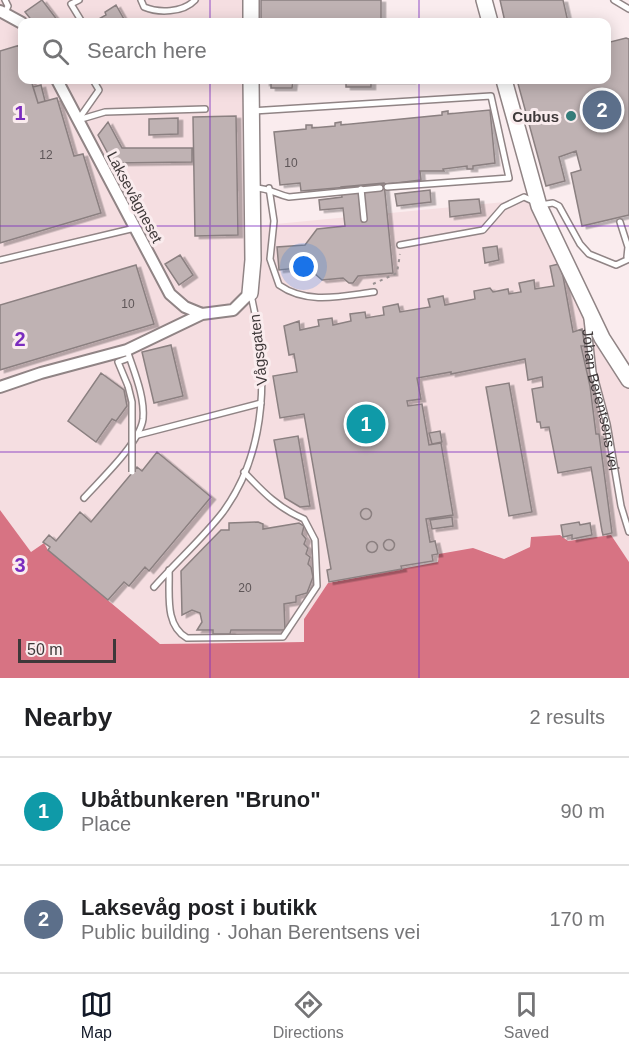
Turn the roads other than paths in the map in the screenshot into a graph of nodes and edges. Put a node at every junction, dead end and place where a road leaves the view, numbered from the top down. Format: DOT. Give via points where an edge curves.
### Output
graph roads {
  1 [pos="5,0"];
  2 [pos="79,0"];
  3 [pos="141,0"];
  4 [pos="195,0"];
  5 [pos="251,0"];
  6 [pos="484,0"];
  7 [pos="614,0"];
  8 [pos="629,9"];
  9 [pos="2,12"];
  10 [pos="80,18"];
  11 [pos="251,18"];
  12 [pos="489,18"];
  13 [pos="18,21"];
  14 [pos="59,84"];
  15 [pos="95,84"];
  16 [pos="251,84"];
  17 [pos="505,84"];
  18 [pos="205,108"];
  19 [pos="252,111"];
  20 [pos="78,120"];
  21 [pos="387,187"];
  22 [pos="252,188"];
  23 [pos="269,188"];
  24 [pos="380,188"];
  25 [pos="361,189"];
  26 [pos="539,206"];
  27 [pos="364,219"];
  28 [pos="620,222"];
  29 [pos="135,228"];
  30 [pos="400,245"];
  31 [pos="628,258"];
  32 [pos="0,260"];
  33 [pos="374,292"];
  34 [pos="250,293"];
  35 [pos="585,302"];
  36 [pos="202,314"];
  37 [pos="128,354"];
  38 [pos="629,380"];
  39 [pos="0,387"];
  40 [pos="261,404"];
  41 [pos="138,435"];
  42 [pos="132,472"];
  43 [pos="244,472"];
  44 [pos="84,498"];
  45 [pos="629,532"];
  46 [pos="169,570"];
  47 [pos="154,587"];
  1 -- 9 [label="lane" via="8,6"];
  2 -- 10 [label="lane" via="72,4"];
  3 -- 4 [label="lane" via="144,7 153,11 175,10"];
  5 -- 11 [label="street"];
  6 -- 12 [label="street"];
  7 -- 8 [label="lane"];
  9 -- 13 [label="street"];
  14 -- 20 [label="street, Laksevågneset"];
  15 -- 20 [label="lane" via="99,90"];
  16 -- 19 [label="street, Vågsgaten"];
  17 -- 26 [label="street, Johan Berentsens vei"];
  18 -- 20 [label="lane" via="105,112"];
  19 -- 21 [label="lane" via="491,96 509,178"];
  19 -- 22 [label="street, Vågsgaten"];
  20 -- 29 [label="street, Laksevågneset"];
  22 -- 23 [label="lane"];
  22 -- 34 [label="street, Vågsgaten"];
  23 -- 25 [label="lane" via="289,197"];
  23 -- 33 [label="lane" via="274,221 270,259 279,285 309,297"];
  24 -- 25 [label="lane"];
  25 -- 27 [label="lane"];
  26 -- 30 [label="lane" via="524,197 503,207 483,230"];
  26 -- 31 [label="lane" via="559,206 589,254 618,268"];
  26 -- 35 [label="street, Johan Berentsens vei"];
  28 -- 31 [label="lane"];
  29 -- 32 [label="lane"];
  29 -- 36 [label="street, Laksevågneset" via="170,294 185,307"];
  34 -- 36 [label="street" via="233,310"];
  34 -- 40 [label="lane, Vågsgaten" via="261,353"];
  35 -- 38 [label="street, Johan Berentsens vei"];
  35 -- 45 [label="lane, Johan Berentsens vei" via="593,372"];
  36 -- 37 [label="street"];
  37 -- 39 [label="street" via="41,373"];
  37 -- 41 [label="lane" via="142,406"];
  37 -- 42 [label="lane, bridge" via="118,362 132,402"];
  40 -- 41 [label="lane"];
  40 -- 43 [label="lane, Vågsgaten"];
  41 -- 44 [label="lane"];
  43 -- 46 [label="lane, Vågsgaten" via="222,512"];
  43 -- 46 [label="lane" via="271,501 304,519 315,540 317,586 283,637 187,638 171,619"];
  46 -- 47 [label="lane, Vågsgaten"];
}
